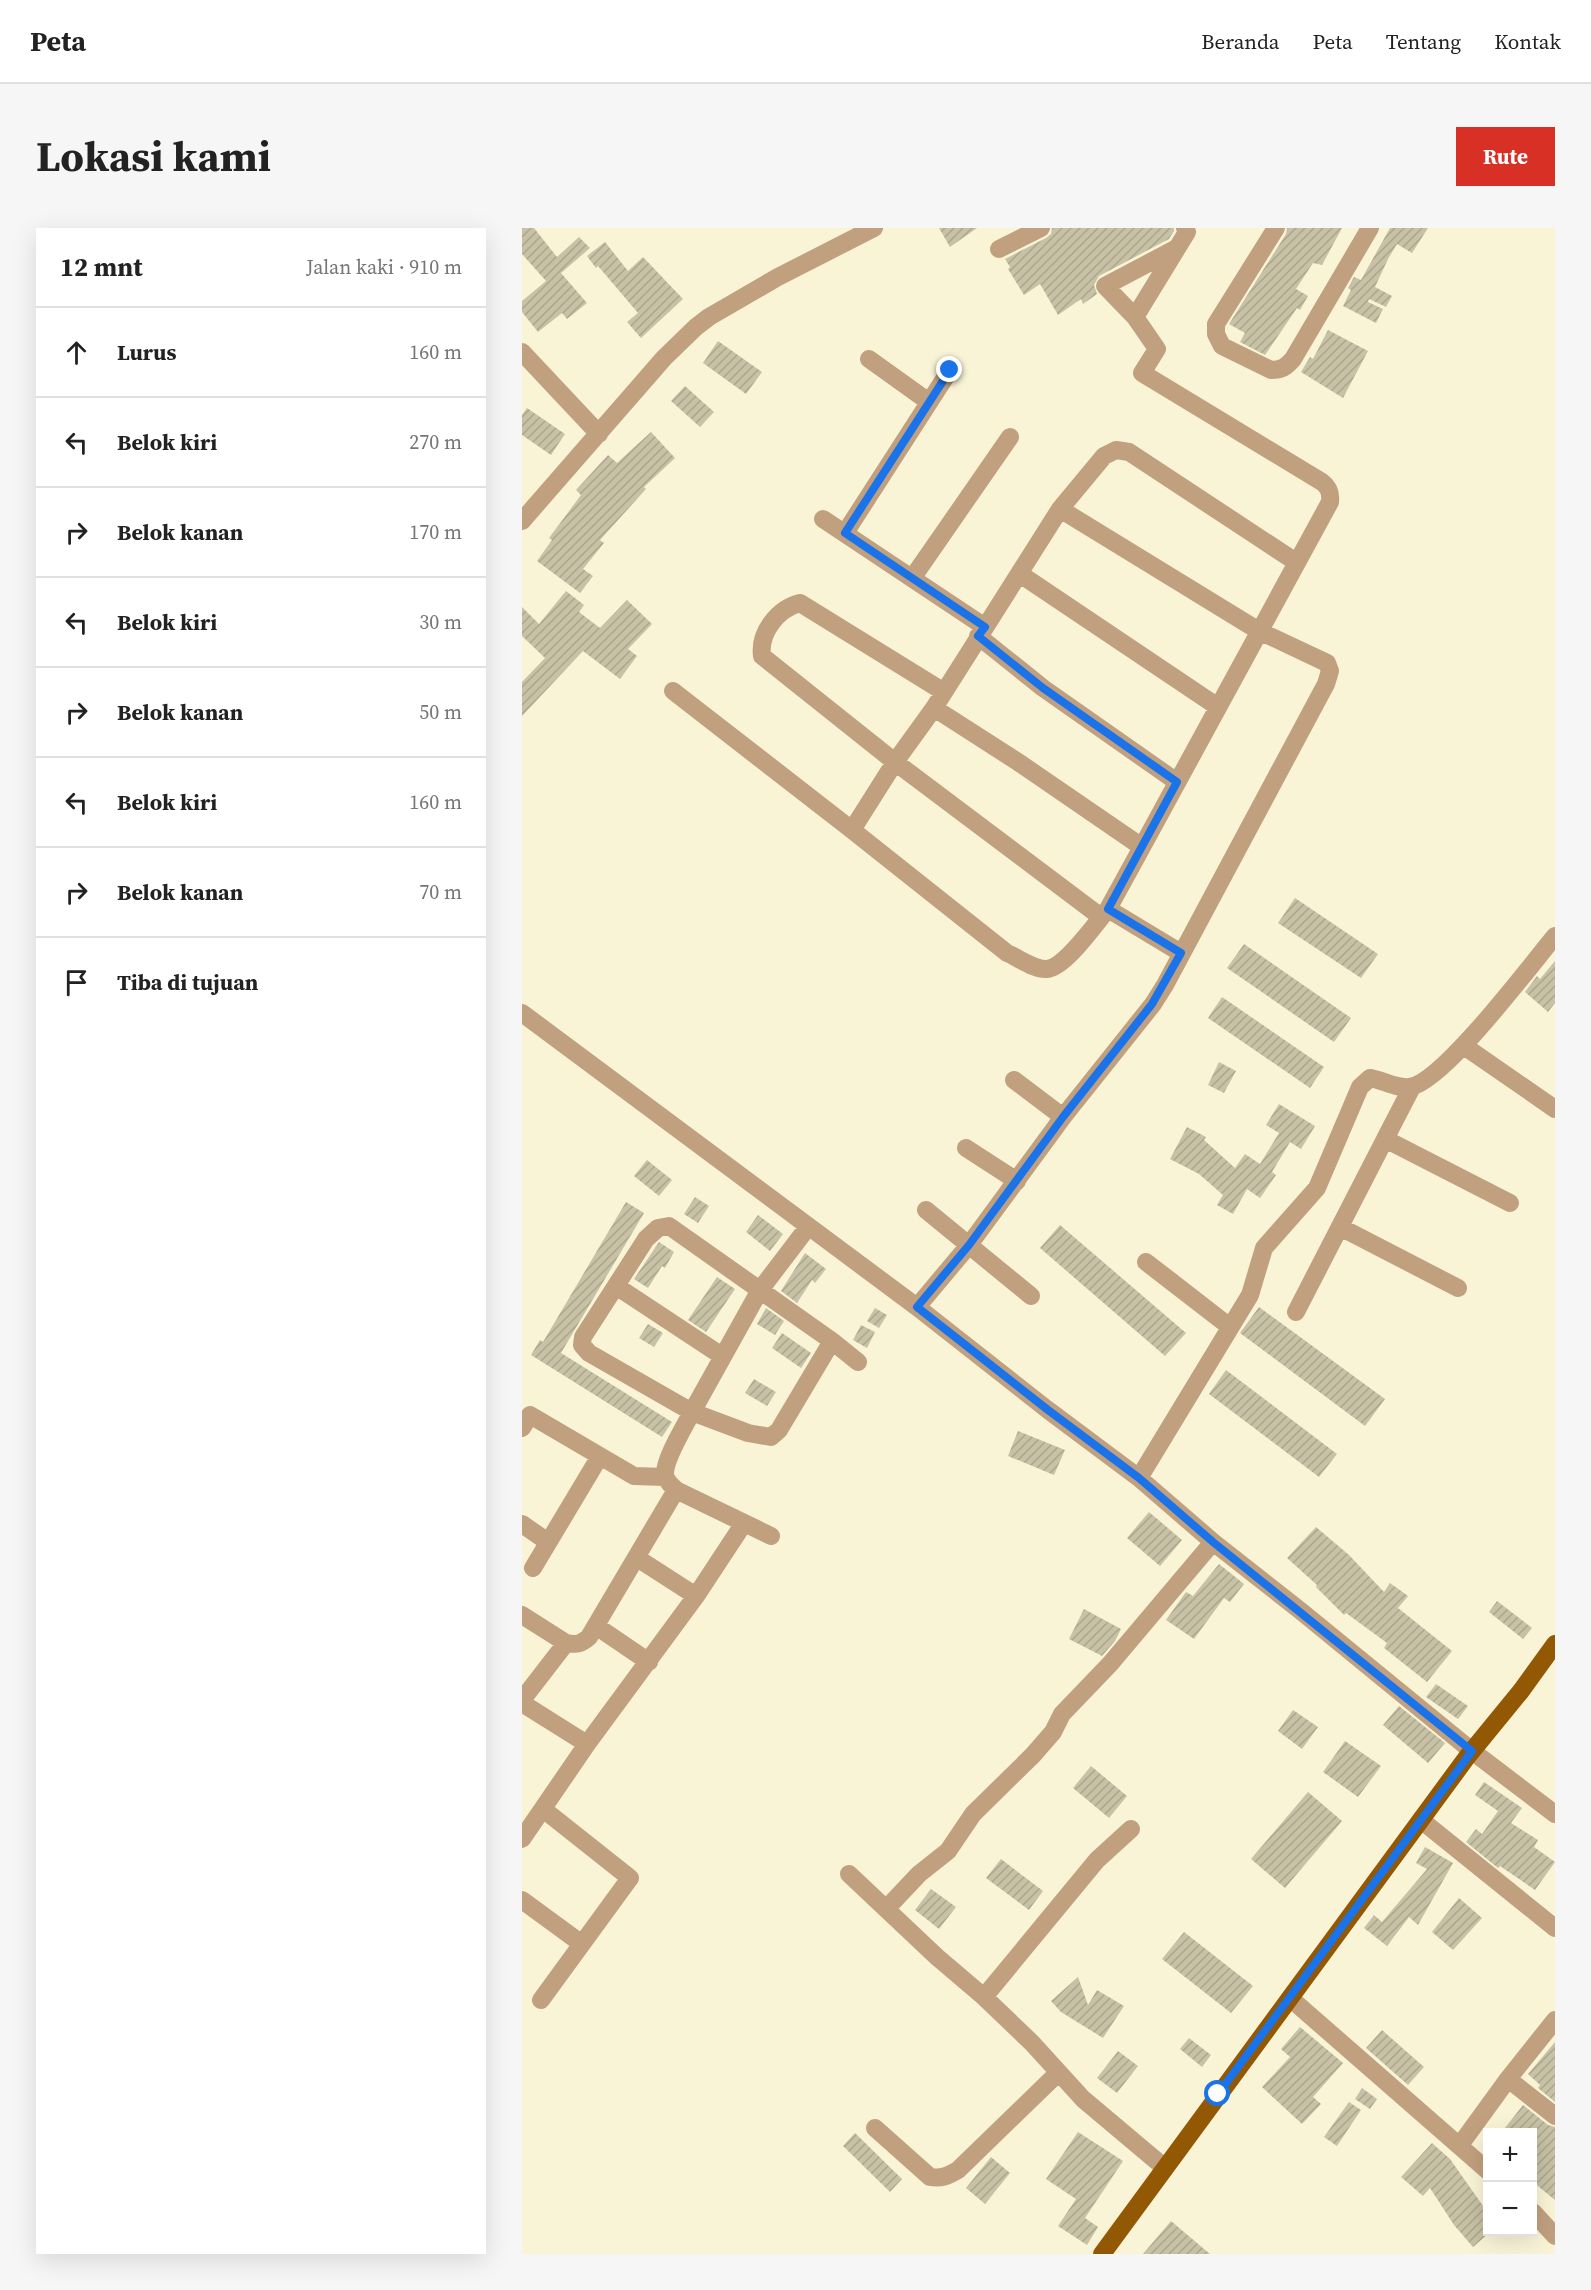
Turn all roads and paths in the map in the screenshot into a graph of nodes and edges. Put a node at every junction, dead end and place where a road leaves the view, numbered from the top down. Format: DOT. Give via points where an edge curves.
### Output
graph roads {
  1 [pos="874,228"];
  2 [pos="1041,228"];
  3 [pos="1185,228"];
  4 [pos="1276,228"];
  5 [pos="1370,228"];
  6 [pos="1177,248"];
  7 [pos="999,249"];
  8 [pos="1135,317"];
  9 [pos="522,352"];
  10 [pos="869,359"];
  11 [pos="950,370"];
  12 [pos="929,402"];
  13 [pos="599,434"];
  14 [pos="1010,437"];
  15 [pos="1060,509"];
  16 [pos="823,519"];
  17 [pos="522,521"];
  18 [pos="845,533"];
  19 [pos="1296,562"];
  20 [pos="1020,574"];
  21 [pos="913,577"];
  22 [pos="982,631"];
  23 [pos="1259,631"];
  24 [pos="673,691"];
  25 [pos="944,692"];
  26 [pos="1218,707"];
  27 [pos="934,708"];
  28 [pos="895,762"];
  29 [pos="1177,782"];
  30 [pos="852,830"];
  31 [pos="1142,847"];
  32 [pos="1105,913"];
  33 [pos="1555,936"];
  34 [pos="1181,953"];
  35 [pos="522,1013"];
  36 [pos="1464,1046"];
  37 [pos="1014,1080"];
  38 [pos="1412,1087"];
  39 [pos="1555,1109"];
  40 [pos="1063,1117"];
  41 [pos="1385,1139"];
  42 [pos="966,1148"];
  43 [pos="1017,1181"];
  44 [pos="1510,1203"];
  45 [pos="926,1210"];
  46 [pos="808,1227"];
  47 [pos="1340,1227"];
  48 [pos="969,1245"];
  49 [pos="1146,1262"];
  50 [pos="616,1286"];
  51 [pos="1458,1288"];
  52 [pos="760,1290"];
  53 [pos="1031,1296"];
  54 [pos="917,1307"];
  55 [pos="1296,1312"];
  56 [pos="1230,1327"];
  57 [pos="832,1341"];
  58 [pos="722,1356"];
  59 [pos="858,1362"];
  60 [pos="692,1412"];
  61 [pos="522,1428"];
  62 [pos="600,1456"];
  63 [pos="1139,1478"];
  64 [pos="671,1484"];
  65 [pos="744,1523"];
  66 [pos="522,1524"];
  67 [pos="771,1536"];
  68 [pos="548,1542"];
  69 [pos="1213,1542"];
  70 [pos="637,1558"];
  71 [pos="533,1568"];
  72 [pos="696,1596"];
  73 [pos="522,1615"];
  74 [pos="596,1626"];
  75 [pos="566,1644"];
  76 [pos="1555,1644"];
  77 [pos="648,1662"];
  78 [pos="522,1701"];
  79 [pos="587,1744"];
  80 [pos="1472,1751"];
  81 [pos="543,1809"];
  82 [pos="1555,1814"];
  83 [pos="1421,1820"];
  84 [pos="1131,1829"];
  85 [pos="522,1839"];
  86 [pos="849,1874"];
  87 [pos="522,1900"];
  88 [pos="886,1909"];
  89 [pos="1555,1928"];
  90 [pos="582,1944"];
  91 [pos="984,1997"];
  92 [pos="1290,1998"];
  93 [pos="541,2000"];
  94 [pos="1555,2020"];
  95 [pos="1058,2073"];
  96 [pos="1508,2079"];
  97 [pos="1555,2116"];
  98 [pos="875,2128"];
  99 [pos="1460,2145"];
  100 [pos="1483,2166"];
  101 [pos="1165,2168"];
  102 [pos="1537,2216"];
  103 [pos="1555,2236"];
  104 [pos="1102,2254"];
  1 -- 13 [label="street" via="709,316 664,357"];
  2 -- 7 [label="street"];
  3 -- 6 [label="street" via="1187,232"];
  4 -- 5 [label="street" via="1216,324 1222,346 1271,370 1279,370 1293,359"];
  6 -- 8 [label="street"];
  6 -- 8 [label="street" via="1105,286"];
  8 -- 19 [label="street" via="1157,349 1142,374 1326,485 1330,502"];
  9 -- 13 [label="street"];
  10 -- 12 [label="street"];
  11 -- 12 [label="street"];
  12 -- 18 [label="street"];
  13 -- 17 [label="street"];
  14 -- 21 [label="street"];
  15 -- 19 [label="street" via="1104,456 1116,450 1129,453"];
  15 -- 20 [label="street"];
  15 -- 23 [label="street"];
  16 -- 18 [label="street"];
  18 -- 21 [label="street"];
  19 -- 23 [label="street"];
  20 -- 22 [label="street"];
  20 -- 26 [label="street"];
  21 -- 22 [label="street"];
  22 -- 25 [label="street"];
  22 -- 29 [label="street" via="1043,688"];
  23 -- 26 [label="street"];
  23 -- 34 [label="street" via="1313,655 1327,663 1330,671"];
  24 -- 30 [label="street"];
  25 -- 27 [label="street"];
  25 -- 28 [label="street" via="806,605 786,608 765,632 762,656"];
  26 -- 29 [label="street"];
  27 -- 28 [label="street"];
  27 -- 31 [label="street"];
  28 -- 30 [label="street"];
  28 -- 32 [label="street"];
  29 -- 31 [label="street"];
  30 -- 32 [label="street" via="1007,953 1036,967 1048,969 1063,961"];
  31 -- 32 [label="street"];
  32 -- 34 [label="street"];
  33 -- 36 [label="street"];
  34 -- 40 [label="street" via="1152,1004"];
  35 -- 46 [label="street"];
  36 -- 38 [label="street"];
  36 -- 39 [label="street"];
  37 -- 40 [label="street"];
  38 -- 41 [label="street"];
  38 -- 56 [label="street" via="1370,1078 1360,1087 1317,1188 1264,1248 1254,1287"];
  40 -- 43 [label="street"];
  41 -- 44 [label="street"];
  41 -- 47 [label="street"];
  42 -- 43 [label="street"];
  43 -- 48 [label="street"];
  45 -- 48 [label="street"];
  46 -- 52 [label="street"];
  46 -- 54 [label="street"];
  47 -- 51 [label="street"];
  47 -- 55 [label="street"];
  48 -- 53 [label="street"];
  48 -- 54 [label="street"];
  49 -- 56 [label="street"];
  50 -- 52 [label="street" via="646,1239 654,1230 669,1226"];
  50 -- 58 [label="street"];
  50 -- 60 [label="street" via="585,1333 582,1345 589,1353"];
  52 -- 57 [label="street"];
  52 -- 58 [label="street"];
  54 -- 63 [label="street"];
  56 -- 63 [label="street"];
  57 -- 59 [label="street"];
  57 -- 60 [label="street" via="771,1437 748,1433"];
  58 -- 60 [label="street"];
  60 -- 64 [label="street" via="667,1464"];
  61 -- 62 [label="street" via="530,1415"];
  62 -- 64 [label="street" via="633,1476"];
  62 -- 68 [label="street"];
  63 -- 69 [label="street"];
  64 -- 65 [label="street"];
  64 -- 70 [label="street"];
  65 -- 67 [label="street"];
  65 -- 72 [label="street"];
  66 -- 68 [label="street"];
  68 -- 71 [label="street"];
  69 -- 80 [label="street"];
  69 -- 88 [label="street" via="1110,1664 1062,1714 1053,1732 973,1814 948,1851 919,1874"];
  70 -- 72 [label="street"];
  70 -- 74 [label="street"];
  72 -- 77 [label="street"];
  73 -- 75 [label="street"];
  74 -- 75 [label="street" via="582,1643"];
  74 -- 77 [label="street"];
  75 -- 78 [label="street"];
  76 -- 80 [label="main road"];
  77 -- 79 [label="street"];
  78 -- 79 [label="street"];
  79 -- 81 [label="street"];
  80 -- 82 [label="street"];
  80 -- 83 [label="main road"];
  81 -- 85 [label="street"];
  81 -- 90 [label="street" via="630,1878"];
  83 -- 89 [label="street"];
  83 -- 92 [label="main road"];
  84 -- 91 [label="street" via="1097,1860"];
  86 -- 88 [label="street"];
  87 -- 90 [label="street"];
  88 -- 91 [label="street"];
  90 -- 93 [label="street"];
  91 -- 95 [label="street"];
  92 -- 99 [label="street"];
  92 -- 101 [label="main road"];
  94 -- 96 [label="street"];
  95 -- 98 [label="street" via="948,2176 930,2177"];
  95 -- 101 [label="street"];
  96 -- 97 [label="street"];
  96 -- 99 [label="street"];
  99 -- 100 [label="street"];
  101 -- 104 [label="main road"];
  102 -- 103 [label="street"];
}
